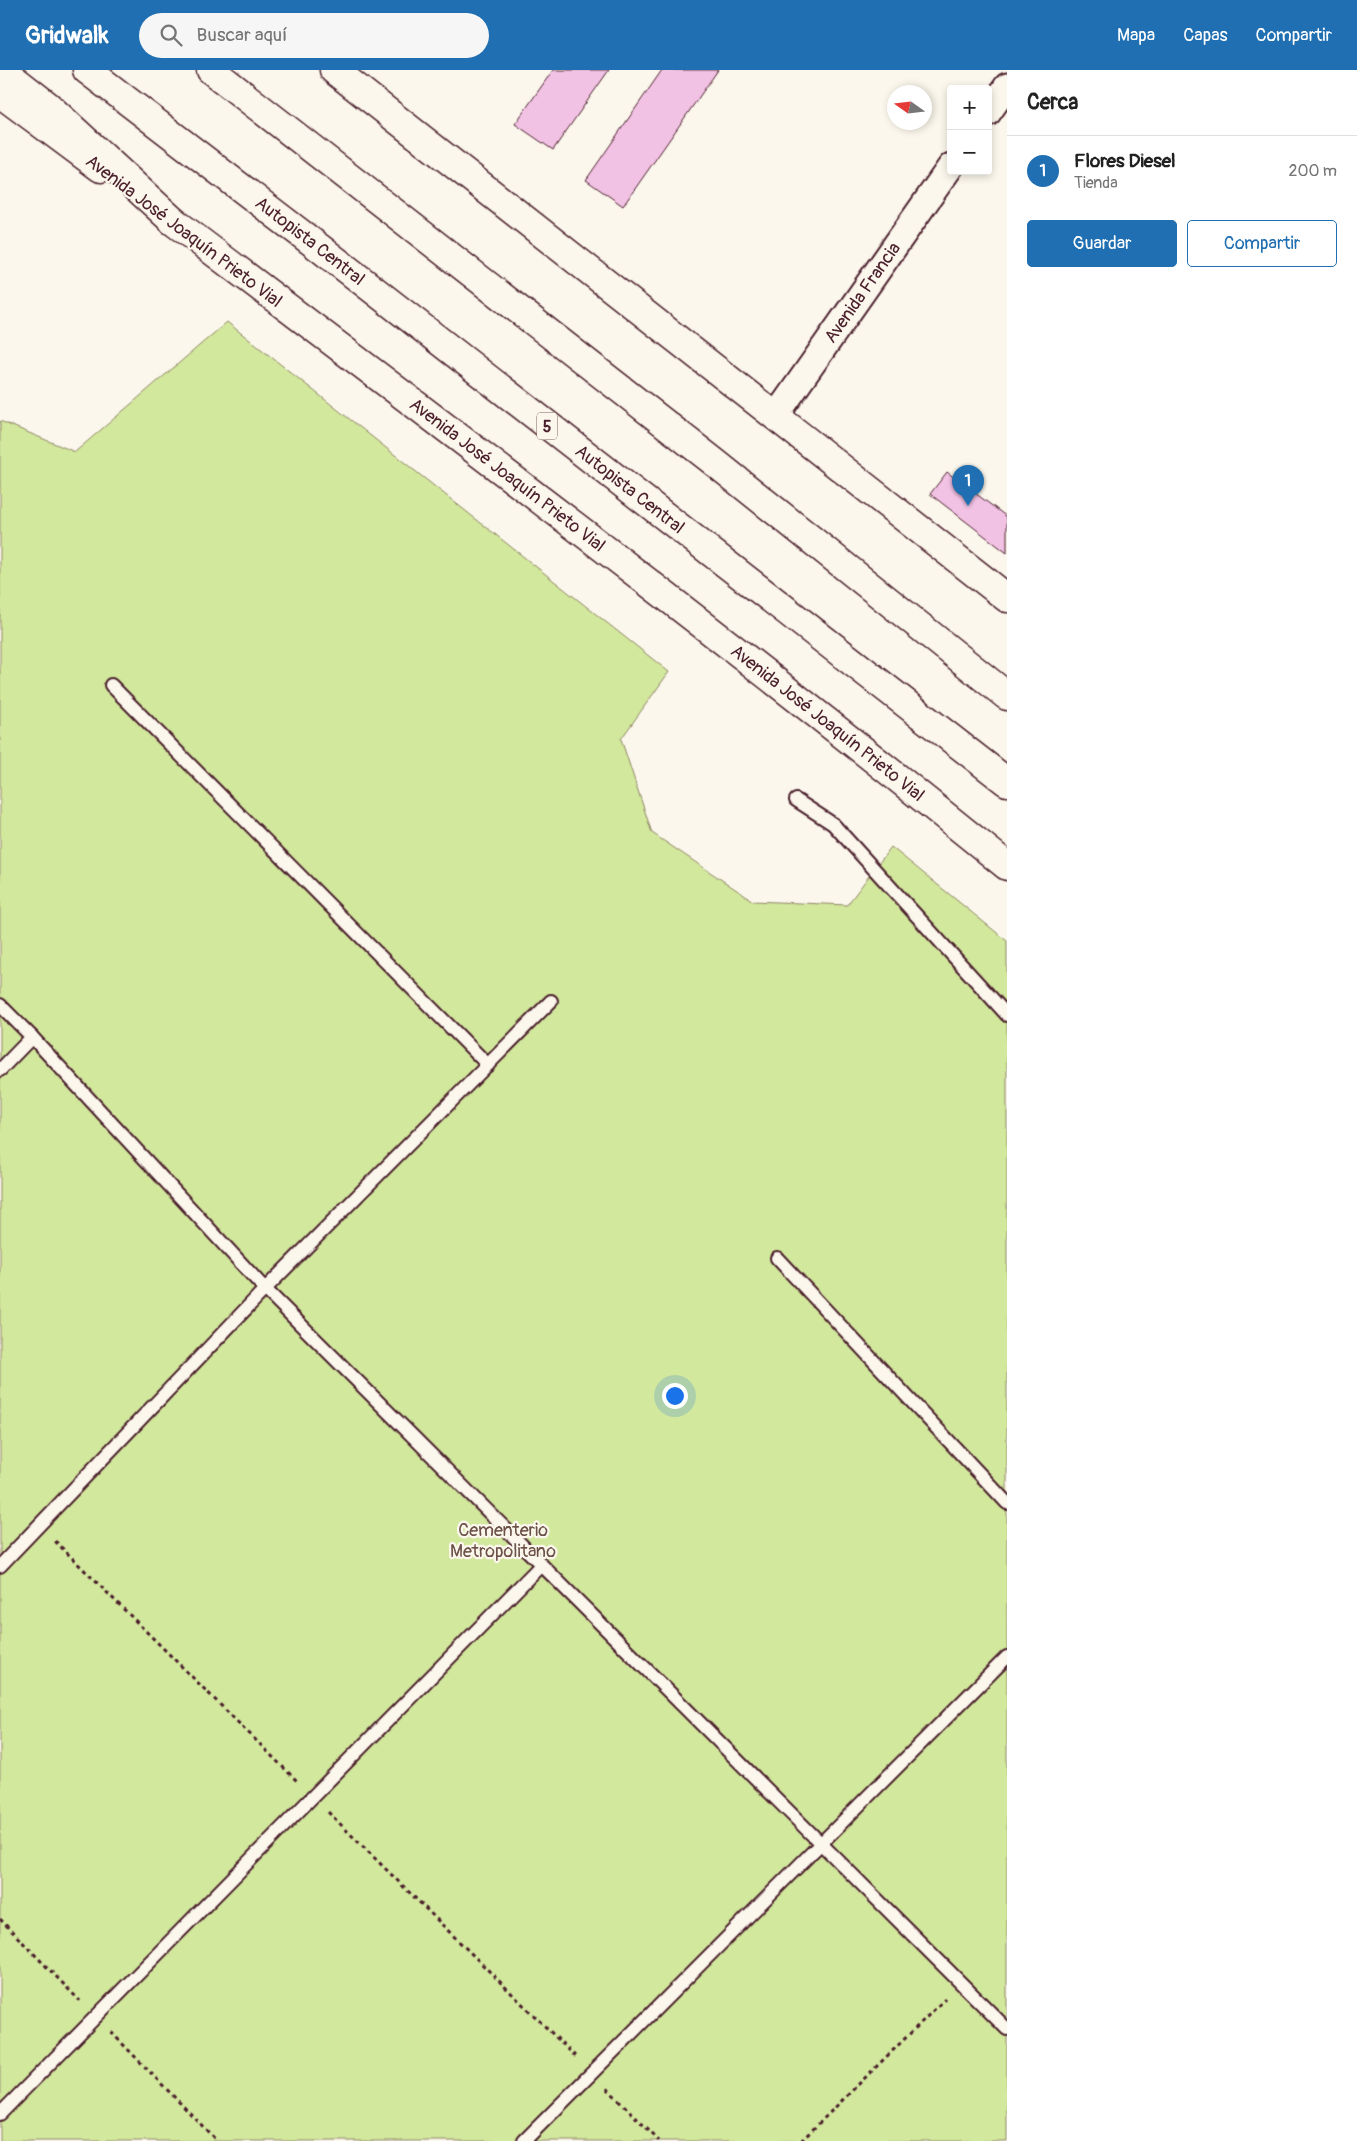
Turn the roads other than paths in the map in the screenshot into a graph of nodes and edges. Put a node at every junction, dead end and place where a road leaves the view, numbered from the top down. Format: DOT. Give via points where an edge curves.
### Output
graph roads {
  1 [pos="2,70"];
  2 [pos="87,70"];
  3 [pos="211,70"];
  4 [pos="334,70"];
  5 [pos="1007,86"];
  6 [pos="0,94"];
  7 [pos="992,107"];
  8 [pos="947,172"];
  9 [pos="173,222"];
  10 [pos="774,417"];
  11 [pos="1007,598"];
  12 [pos="111,685"];
  13 [pos="1007,696"];
  14 [pos="1007,782"];
  15 [pos="796,800"];
  16 [pos="1007,866"];
  17 [pos="551,1001"];
  18 [pos="0,1006"];
  19 [pos="1007,1015"];
  20 [pos="32,1037"];
  21 [pos="488,1065"];
  22 [pos="0,1070"];
  23 [pos="777,1258"];
  24 [pos="264,1289"];
  25 [pos="1007,1503"];
  26 [pos="541,1565"];
  27 [pos="0,1566"];
  28 [pos="1007,1656"];
  29 [pos="822,1843"];
  30 [pos="1007,2030"];
  31 [pos="0,2114"];
  32 [pos="524,2141"];
  1 -- 9 [label="main road" via="48,106"];
  2 -- 14 [label="main road, Autopista Central / 5"];
  3 -- 13 [label="main road" via="705,455"];
  4 -- 10 [label="main road"];
  5 -- 7 [label="street"];
  6 -- 9 [label="main road, Avenida José Joaquín Prieto Vial"];
  8 -- 10 [label="street, Avenida Francia"];
  9 -- 16 [label="main road, Avenida José Joaquín Prieto Vial" via="483,456"];
  10 -- 11 [label="main road"];
  12 -- 21 [label="lane"];
  15 -- 19 [label="lane" via="833,824"];
  17 -- 21 [label="lane"];
  18 -- 20 [label="lane"];
  20 -- 22 [label="lane"];
  20 -- 24 [label="lane"];
  21 -- 24 [label="lane"];
  23 -- 25 [label="lane"];
  24 -- 26 [label="lane"];
  24 -- 27 [label="lane"];
  26 -- 29 [label="lane"];
  26 -- 31 [label="lane"];
  28 -- 29 [label="lane"];
  29 -- 30 [label="lane"];
  29 -- 32 [label="lane"];
}
